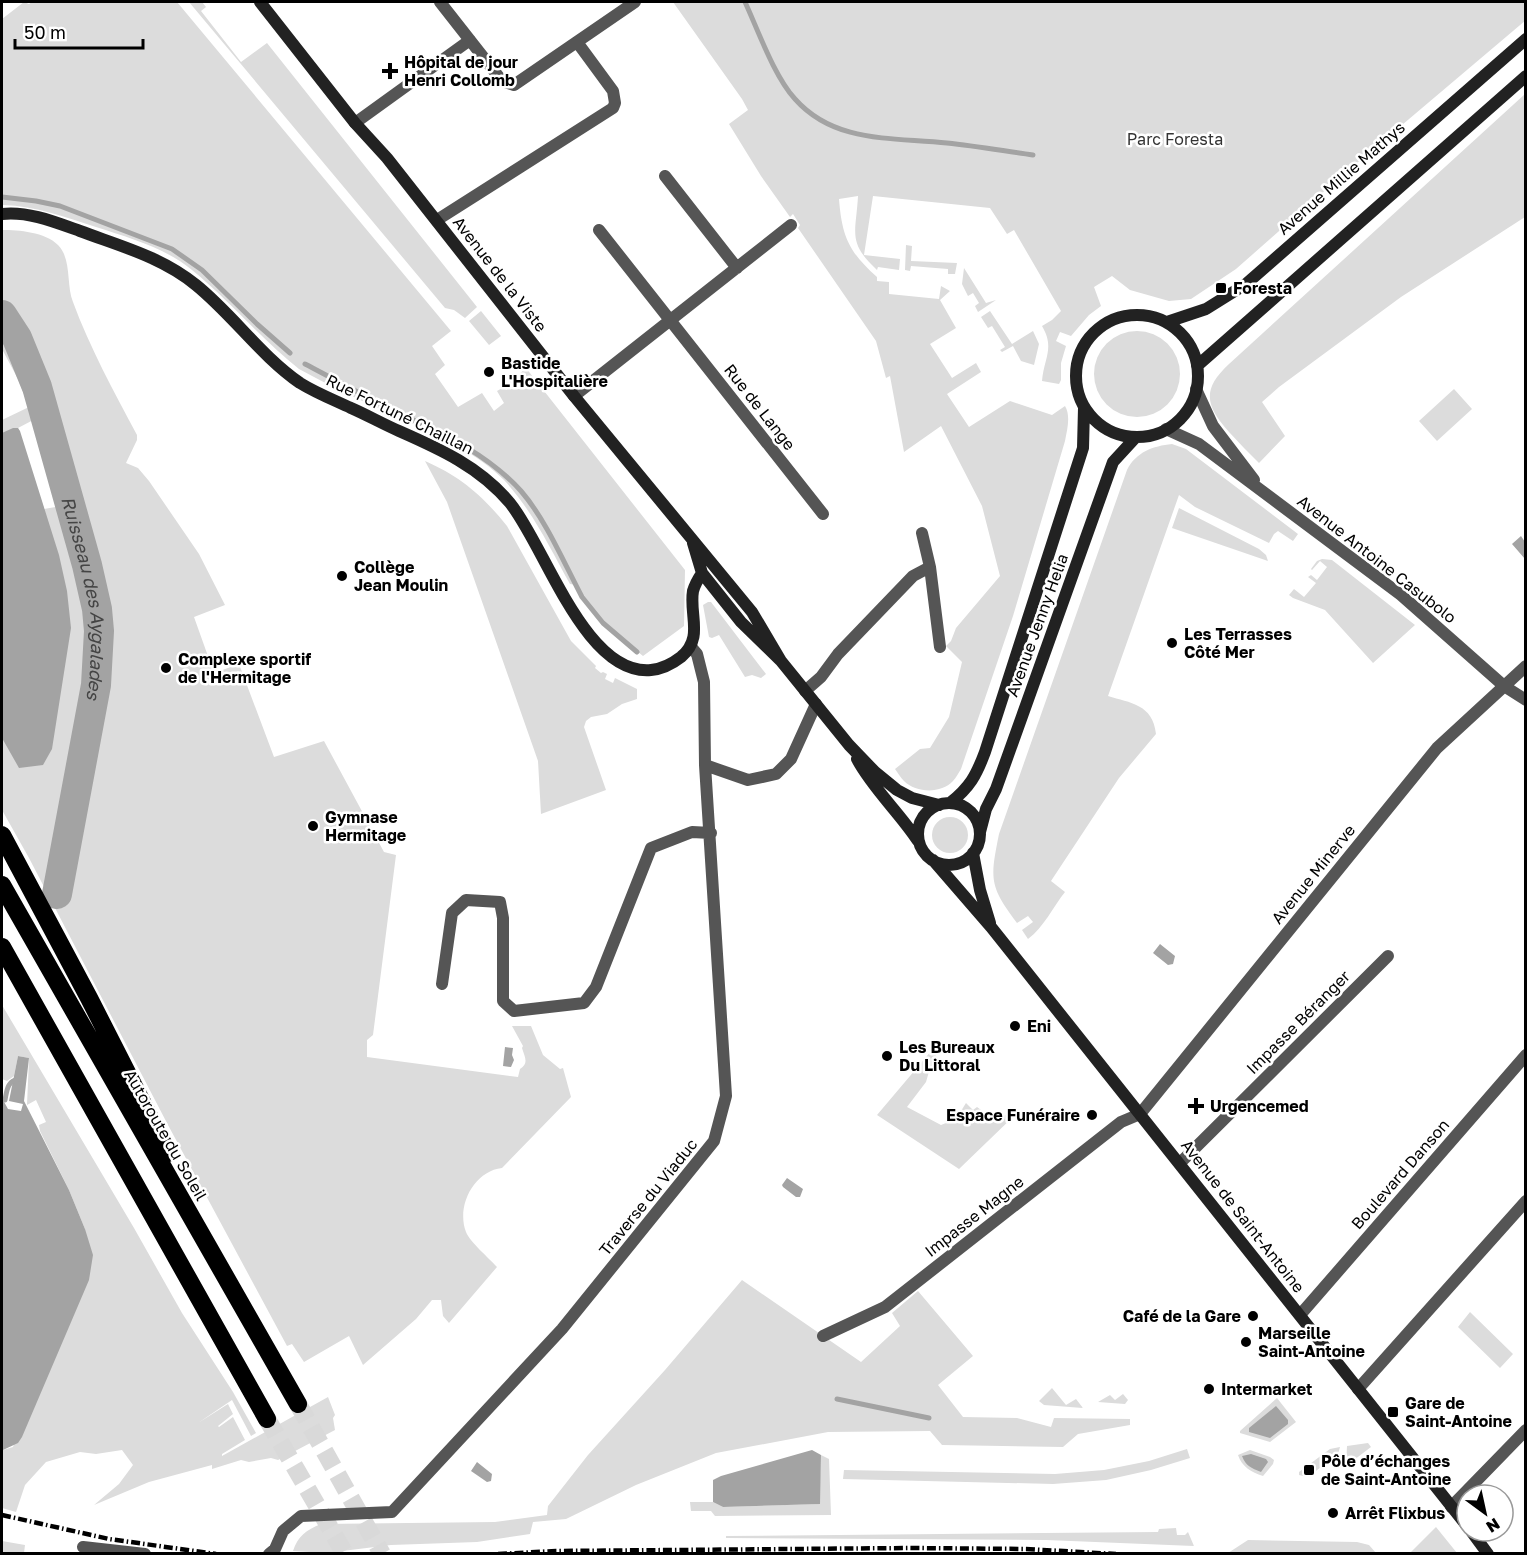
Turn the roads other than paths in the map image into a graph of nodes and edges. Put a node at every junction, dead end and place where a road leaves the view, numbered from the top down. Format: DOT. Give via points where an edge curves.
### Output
graph roads {
  1 [pos="260,2"];
  2 [pos="440,2"];
  3 [pos="635,2"];
  4 [pos="1526,39"];
  5 [pos="470,40"];
  6 [pos="577,42"];
  7 [pos="1526,76"];
  8 [pos="356,123"];
  9 [pos="665,176"];
  10 [pos="2,214"];
  11 [pos="437,220"];
  12 [pos="791,225"];
  13 [pos="599,230"];
  14 [pos="737,268"];
  15 [pos="671,320"];
  16 [pos="1167,322"];
  17 [pos="1197,366"];
  18 [pos="1196,389"];
  19 [pos="574,396"];
  20 [pos="1084,408"];
  21 [pos="1166,429"];
  22 [pos="1136,437"];
  23 [pos="1262,490"];
  24 [pos="823,513"];
  25 [pos="922,533"];
  26 [pos="691,536"];
  27 [pos="930,567"];
  28 [pos="702,573"];
  29 [pos="731,586"];
  30 [pos="692,647"];
  31 [pos="940,647"];
  32 [pos="781,661"];
  33 [pos="1526,666"];
  34 [pos="1504,686"];
  35 [pos="805,691"];
  36 [pos="1526,700"];
  37 [pos="816,704"];
  38 [pos="849,745"];
  39 [pos="705,765"];
  40 [pos="944,804"];
  41 [pos="980,832"];
  42 [pos="711,834"];
  43 [pos="2,835"];
  44 [pos="919,842"];
  45 [pos="973,853"];
  46 [pos="933,860"];
  47 [pos="2,885"];
  48 [pos="991,927"];
  49 [pos="2,947"];
  50 [pos="1388,956"];
  51 [pos="442,984"];
  52 [pos="1526,1055"];
  53 [pos="1140,1114"];
  54 [pos="1180,1163"];
  55 [pos="1526,1201"];
  56 [pos="196,1227"];
  57 [pos="1300,1315"];
  58 [pos="823,1336"];
  59 [pos="1358,1389"];
  60 [pos="298,1404"];
  61 [pos="267,1419"];
  62 [pos="1526,1430"];
  63 [pos="1451,1507"];
  64 [pos="1455,1512"];
  65 [pos="83,1547"];
  66 [pos="145,1554"];
  67 [pos="268,1554"];
  1 -- 8 [label="street, Avenue de la Viste"];
  2 -- 5 [label="street"];
  3 -- 6 [label="street"];
  4 -- 16 [label="street, Avenue Millie Mathys" via="1246,284 1206,309"];
  5 -- 6 [label="street" via="501,81 514,85"];
  5 -- 8 [label="street"];
  6 -- 11 [label="street" via="613,91 613,108"];
  7 -- 17 [label="street"];
  8 -- 11 [label="street, Avenue de la Viste"];
  9 -- 14 [label="street"];
  10 -- 30 [label="street, Rue Fortuné Chaillan" via="30,215 160,261 196,285 300,382 473,469 497,489 522,519 587,634 613,660 652,670 676,661"];
  11 -- 19 [label="street, Avenue de la Viste"];
  12 -- 14 [label="street"];
  13 -- 15 [label="street, Rue de Lange"];
  14 -- 15 [label="street"];
  15 -- 19 [label="street"];
  15 -- 24 [label="street, Rue de Lange"];
  16 -- 17 [label="street" via="1192,349"];
  16 -- 20 [label="street" via="1148,315 1128,315 1109,321 1094,332 1077,363 1076,382"];
  17 -- 18 [label="street"];
  18 -- 21 [label="street" via="1180,419"];
  18 -- 23 [label="street, Avenue Antoine Casubolo" via="1213,426"];
  19 -- 26 [label="street, Avenue de la Viste"];
  20 -- 22 [label="street" via="1098,423 1116,433"];
  20 -- 40 [label="street, Avenue Jenny Helia" via="1083,448 985,752 965,791"];
  21 -- 22 [label="street"];
  21 -- 23 [label="street, Avenue Antoine Casubolo" via="1199,444"];
  22 -- 41 [label="street, Avenue Jenny Helia" via="1113,462"];
  23 -- 34 [label="street, Avenue Antoine Casubolo" via="1401,595"];
  25 -- 27 [label="street"];
  26 -- 28 [label="street, Avenue de la Viste"];
  26 -- 29 [label="street"];
  27 -- 31 [label="street"];
  27 -- 35 [label="street" via="913,576"];
  28 -- 29 [label="street" via="716,575"];
  28 -- 30 [label="street" via="693,592"];
  28 -- 32 [label="street" via="741,622"];
  29 -- 32 [label="street" via="752,612"];
  30 -- 39 [label="street, Traverse du Viaduc" via="704,682"];
  32 -- 35 [label="street"];
  33 -- 34 [label="street, Avenue Minerve"];
  34 -- 36 [label="street, Avenue Antoine Casubolo"];
  34 -- 53 [label="street, Avenue Minerve" via="1437,748"];
  35 -- 37 [label="street"];
  37 -- 38 [label="street"];
  37 -- 39 [label="street" via="791,759 776,774 748,780"];
  38 -- 40 [label="street" via="897,790 912,798"];
  38 -- 44 [label="street" via="867,777"];
  39 -- 42 [label="street, Traverse du Viaduc"];
  40 -- 41 [label="street" via="961,806 970,812"];
  40 -- 44 [label="street" via="929,811 922,820"];
  41 -- 45 [label="street"];
  42 -- 51 [label="street" via="692,832 651,848 596,987 584,1004 514,1011 503,1001 500,902 466,900 452,913"];
  42 -- 67 [label="street, Traverse du Viaduc" via="726,1096 714,1141 562,1329 392,1512 301,1516 283,1531 275,1549"];
  43 -- 56 [label="highway" via="172,1161"];
  44 -- 46 [label="street"];
  45 -- 46 [label="street" via="954,865"];
  45 -- 48 [label="street, Avenue de Saint-Antoine"];
  46 -- 48 [label="street, Avenue de Saint-Antoine"];
  47 -- 56 [label="highway, Autoroute du Soleil"];
  48 -- 53 [label="street, Avenue de Saint-Antoine"];
  49 -- 61 [label="highway"];
  50 -- 54 [label="street, Impasse Béranger"];
  52 -- 57 [label="street, Boulevard Danson"];
  53 -- 54 [label="street, Avenue de Saint-Antoine"];
  53 -- 58 [label="street, Impasse Magne" via="1121,1122 885,1306"];
  54 -- 57 [label="street, Avenue de Saint-Antoine"];
  55 -- 59 [label="street"];
  56 -- 60 [label="highway, Autoroute du Soleil"];
  57 -- 59 [label="street, Avenue de Saint-Antoine"];
  59 -- 63 [label="street, Avenue de Saint-Antoine"];
  62 -- 63 [label="street"];
  63 -- 64 [label="street, Avenue de Saint-Antoine"];
  65 -- 66 [label="street"];
}
